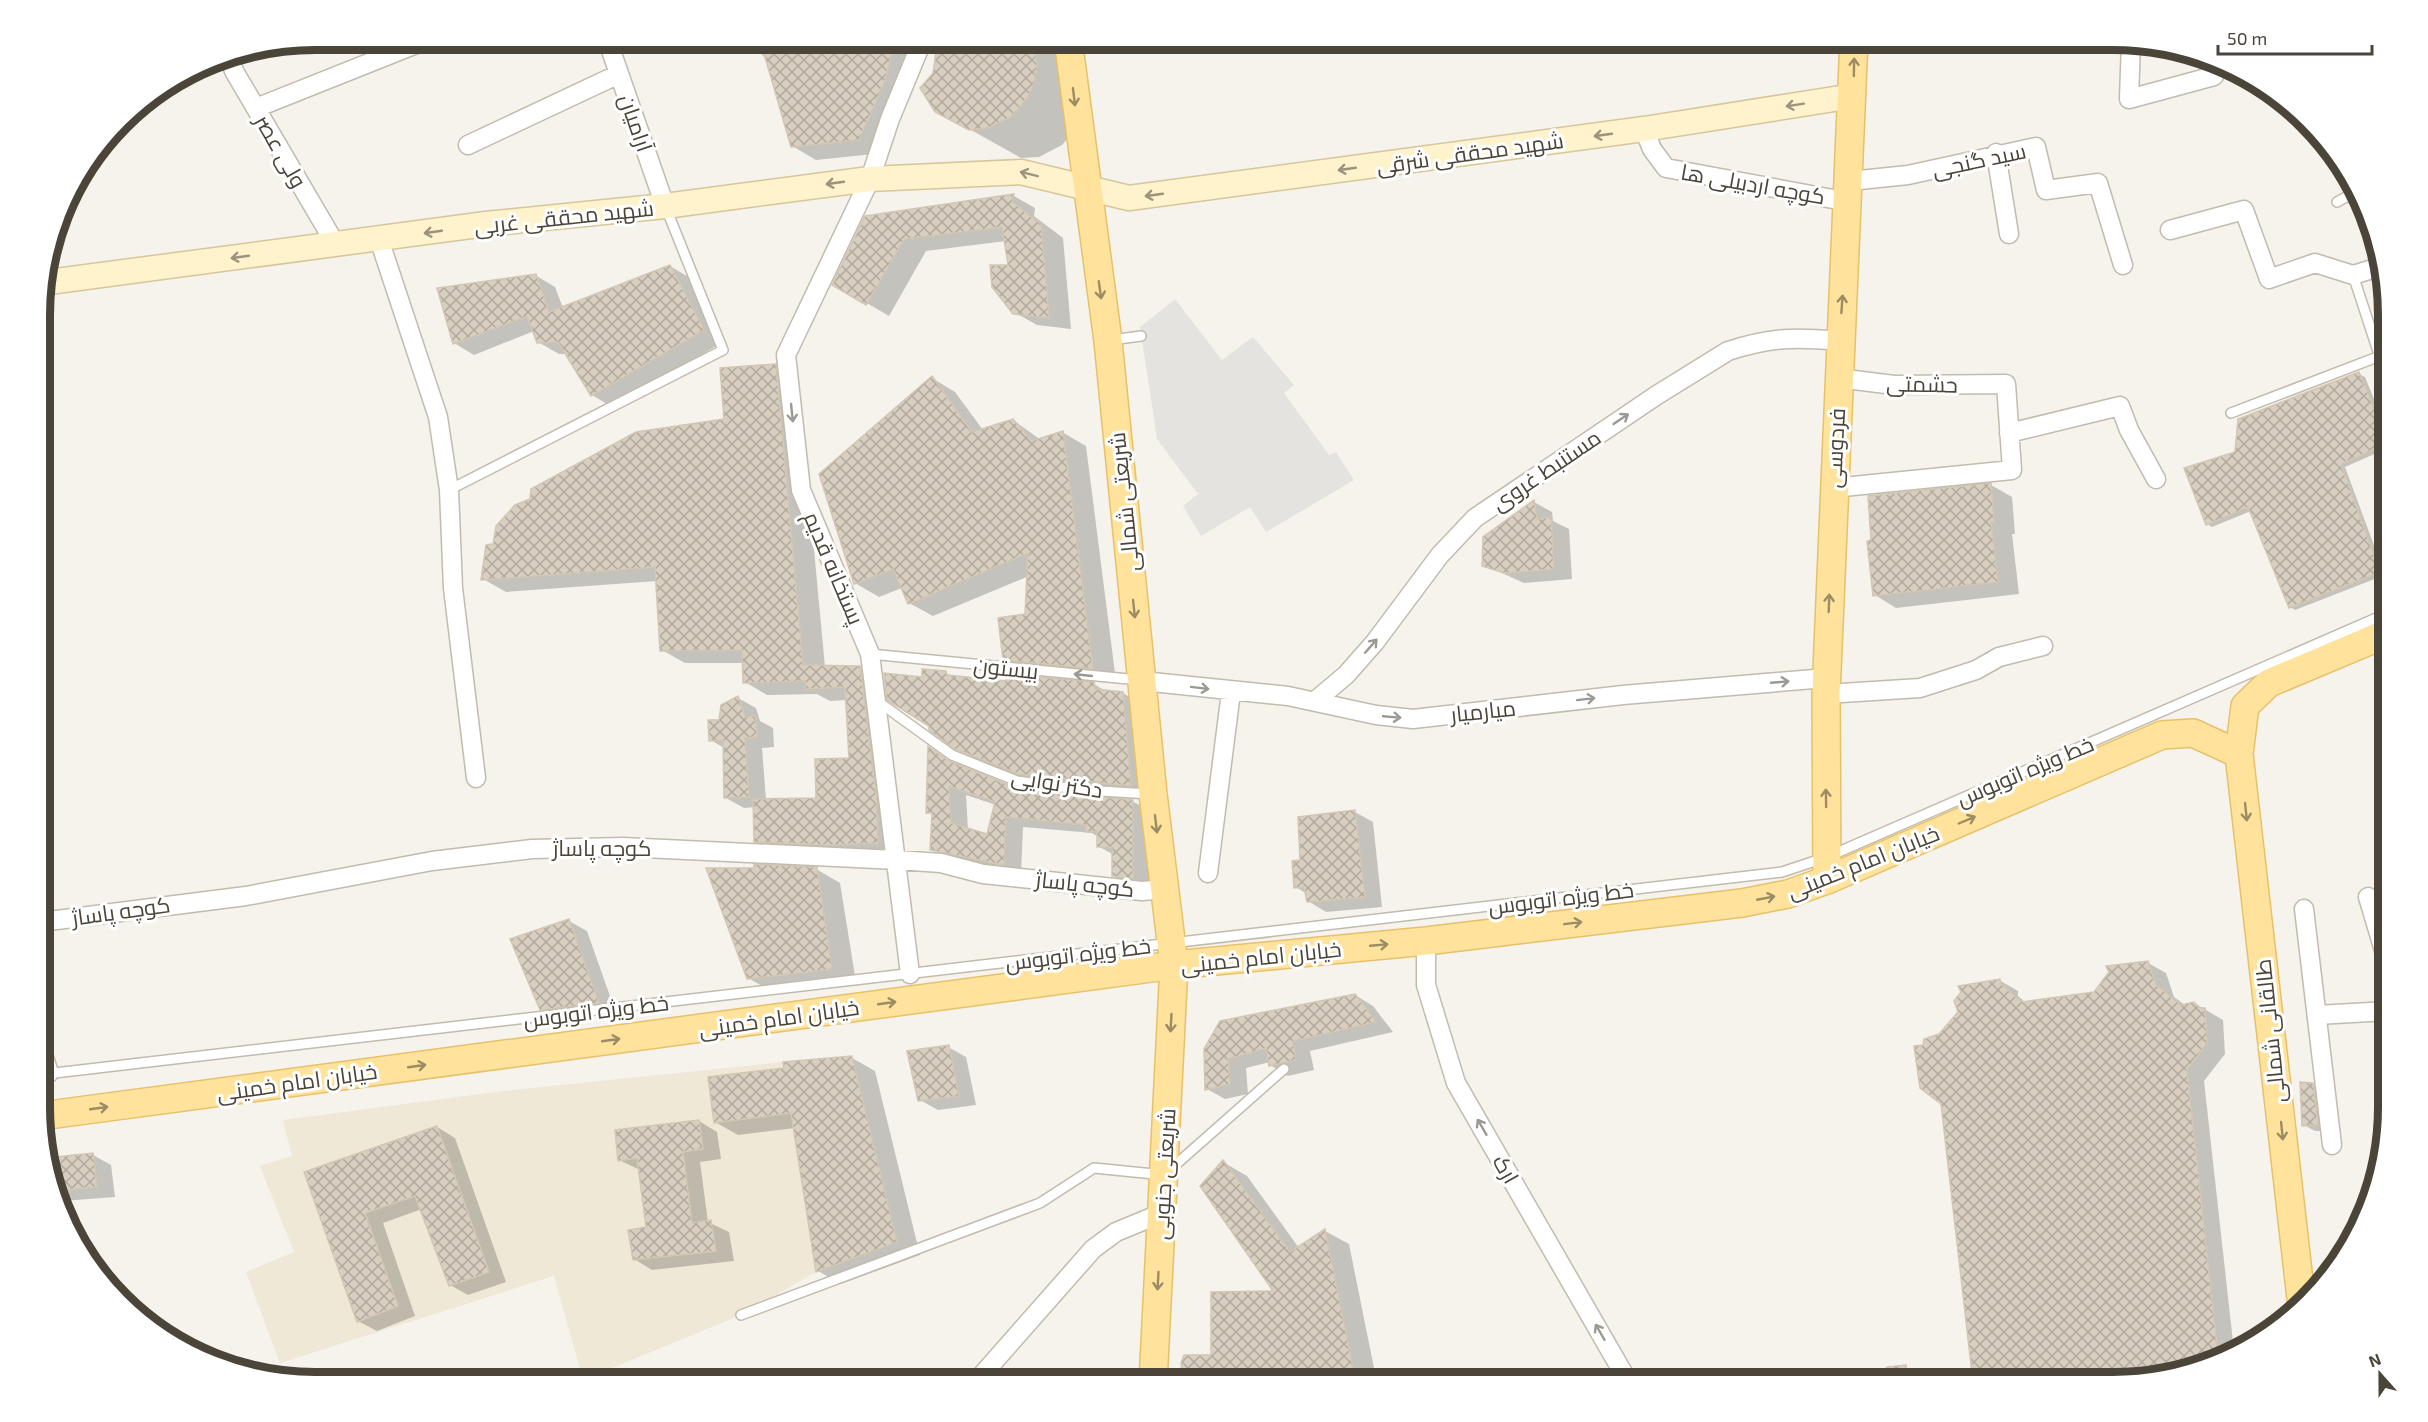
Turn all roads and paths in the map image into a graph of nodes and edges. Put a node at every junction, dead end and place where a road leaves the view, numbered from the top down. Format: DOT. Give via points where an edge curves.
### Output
graph roads {
  1 [pos="401,50"];
  2 [pos="611,50"];
  3 [pos="919,50"];
  4 [pos="1069,50"];
  5 [pos="1854,50"];
  6 [pos="2131,50"];
  7 [pos="231,63"];
  8 [pos="619,74"];
  9 [pos="2214,76"];
  10 [pos="1853,96"];
  11 [pos="256,108"];
  12 [pos="1644,129"];
  13 [pos="468,145"];
  14 [pos="1996,153"];
  15 [pos="870,179"];
  16 [pos="1086,189"];
  17 [pos="1849,191"];
  18 [pos="2350,195"];
  19 [pos="2337,202"];
  20 [pos="666,206"];
  21 [pos="2170,230"];
  22 [pos="2009,234"];
  23 [pos="379,239"];
  24 [pos="336,244"];
  25 [pos="2123,264"];
  26 [pos="2374,268"];
  27 [pos="2353,275"];
  28 [pos="53,276"];
  29 [pos="1141,336"];
  30 [pos="1108,340"];
  31 [pos="1840,342"];
  32 [pos="2378,350"];
  33 [pos="2378,357"];
  34 [pos="1838,378"];
  35 [pos="2231,413"];
  36 [pos="2009,433"];
  37 [pos="2156,479"];
  38 [pos="1833,488"];
  39 [pos="449,490"];
  40 [pos="2378,618"];
  41 [pos="2378,637"];
  42 [pos="2043,646"];
  43 [pos="870,654"];
  44 [pos="1142,681"];
  45 [pos="1826,686"];
  46 [pos="1231,692"];
  47 [pos="876,700"];
  48 [pos="1315,702"];
  49 [pos="2239,754"];
  50 [pos="476,778"];
  51 [pos="1152,794"];
  52 [pos="897,860"];
  53 [pos="1827,869"];
  54 [pos="1208,873"];
  55 [pos="1165,889"];
  56 [pos="2368,897"];
  57 [pos="2304,909"];
  58 [pos="50,921"];
  59 [pos="2378,930"];
  60 [pos="1426,941"];
  61 [pos="1173,954"];
  62 [pos="910,974"];
  63 [pos="2378,1012"];
  64 [pos="2317,1015"];
  65 [pos="1284,1069"];
  66 [pos="50,1073"];
  67 [pos="50,1115"];
  68 [pos="2332,1145"];
  69 [pos="1164,1175"];
  70 [pos="1162,1213"];
  71 [pos="2303,1291"];
  72 [pos="741,1315"];
  73 [pos="985,1372"];
  74 [pos="1154,1372"];
  75 [pos="1623,1372"];
  1 -- 11 [label="street"];
  2 -- 8 [label="street, آرامیان"];
  3 -- 15 [label="street, پستخانه قدیم"];
  4 -- 16 [label="main road, شریعتی شمالی, one-way"];
  10 -- 5 [label="main road, فردوسی, one-way"];
  6 -- 9 [label="street" via="2129,99"];
  7 -- 11 [label="street, ولی عصر"];
  8 -- 13 [label="street"];
  8 -- 20 [label="street, آرامیان"];
  10 -- 12 [label="street, شهید محققی شرقی, one-way"];
  10 -- 17 [label="main road, فردوسی"];
  11 -- 24 [label="street, ولی عصر"];
  12 -- 16 [label="street, شهید محققی شرقی, one-way" via="1129,198"];
  12 -- 17 [label="street, کوچه اردبیلی ها" via="1666,168"];
  14 -- 17 [label="street, سید گنجی"];
  14 -- 22 [label="street"];
  14 -- 25 [label="street, سید گنجی" via="2036,147 2046,190 2098,183"];
  16 -- 15 [label="street, شهید محققی غربی, one-way" via="1021,172"];
  15 -- 20 [label="street, شهید محققی غربی, one-way"];
  15 -- 43 [label="street, پستخانه قدیم, one-way" via="786,355 801,490"];
  16 -- 30 [label="main road, شریعتی شمالی, one-way"];
  31 -- 17 [label="main road, فردوسی, one-way"];
  18 -- 19 [label="lane"];
  20 -- 23 [label="street, شهید محققی غربی, one-way"];
  20 -- 39 [label="lane" via="723,350"];
  21 -- 27 [label="street" via="2244,210 2269,279 2314,263"];
  23 -- 24 [label="street, شهید محققی غربی"];
  23 -- 39 [label="street" via="438,417"];
  24 -- 28 [label="street, شهید محققی غربی, one-way"];
  26 -- 27 [label="street"];
  27 -- 32 [label="lane"];
  29 -- 30 [label="lane"];
  30 -- 44 [label="main road, شریعتی شمالی, one-way"];
  31 -- 34 [label="main road, فردوسی"];
  48 -- 31 [label="street, مستنبط غروی, one-way" via="1375,642 1456,536 1505,497 1728,351 1761,340 1793,337"];
  33 -- 35 [label="lane"];
  34 -- 36 [label="street, حشمتی" via="1894,385 2006,384"];
  34 -- 38 [label="main road, فردوسی"];
  36 -- 37 [label="street" via="2120,406"];
  36 -- 38 [label="street" via="2012,470"];
  45 -- 38 [label="main road, فردوسی, one-way"];
  39 -- 50 [label="street" via="453,588"];
  40 -- 53 [label="lane, خط ویژه اتوبوس"];
  41 -- 49 [label="main road" via="2269,683 2245,706"];
  42 -- 45 [label="street, میارمیار" via="2000,657 1976,670 1920,688"];
  44 -- 43 [label="lane, بیستون, one-way"];
  43 -- 47 [label="street, پستخانه قدیم"];
  44 -- 46 [label="street, میارمیار, one-way"];
  44 -- 51 [label="main road, شریعتی شمالی"];
  48 -- 45 [label="street, میارمیار, one-way" via="1376,716 1413,719 1623,695"];
  53 -- 45 [label="main road, فردوسی, one-way"];
  46 -- 48 [label="street, میارمیار"];
  46 -- 54 [label="street"];
  47 -- 51 [label="lane, دکتر نوایی" via="952,755 1017,781"];
  47 -- 52 [label="street, پستخانه قدیم"];
  53 -- 49 [label="main road, خیابان امام خمینی, one-way" via="2162,735 2193,734"];
  49 -- 71 [label="main road, طالقانی شمالی, one-way"];
  51 -- 55 [label="main road, شریعتی شمالی, one-way"];
  52 -- 55 [label="street, کوچه پاساژ" via="941,863 983,874 1142,891"];
  52 -- 58 [label="street, کوچه پاساژ" via="635,847 532,849 432,861 246,897"];
  52 -- 62 [label="street, پستخانه قدیم"];
  60 -- 53 [label="main road, خیابان امام خمینی, one-way" via="1742,903 1788,894"];
  53 -- 61 [label="lane, خط ویژه اتوبوس" via="1738,877"];
  55 -- 61 [label="main road, شریعتی شمالی"];
  56 -- 59 [label="street"];
  57 -- 64 [label="street"];
  61 -- 60 [label="main road, خیابان امام خمینی, one-way"];
  75 -- 60 [label="street, ارک, one-way" via="1456,1083 1426,985"];
  61 -- 62 [label="lane, خط ویژه اتوبوس"];
  67 -- 61 [label="main road, خیابان امام خمینی, one-way"];
  61 -- 69 [label="main road, شریعتی جنوبی, one-way"];
  62 -- 66 [label="lane, خط ویژه اتوبوس"];
  63 -- 64 [label="street"];
  64 -- 68 [label="street"];
  65 -- 69 [label="lane"];
  69 -- 70 [label="main road, شریعتی جنوبی"];
  69 -- 72 [label="lane" via="1094,1168 1040,1203"];
  70 -- 73 [label="street" via="1116,1232 1093,1249"];
  70 -- 74 [label="main road, شریعتی جنوبی, one-way"];
}
